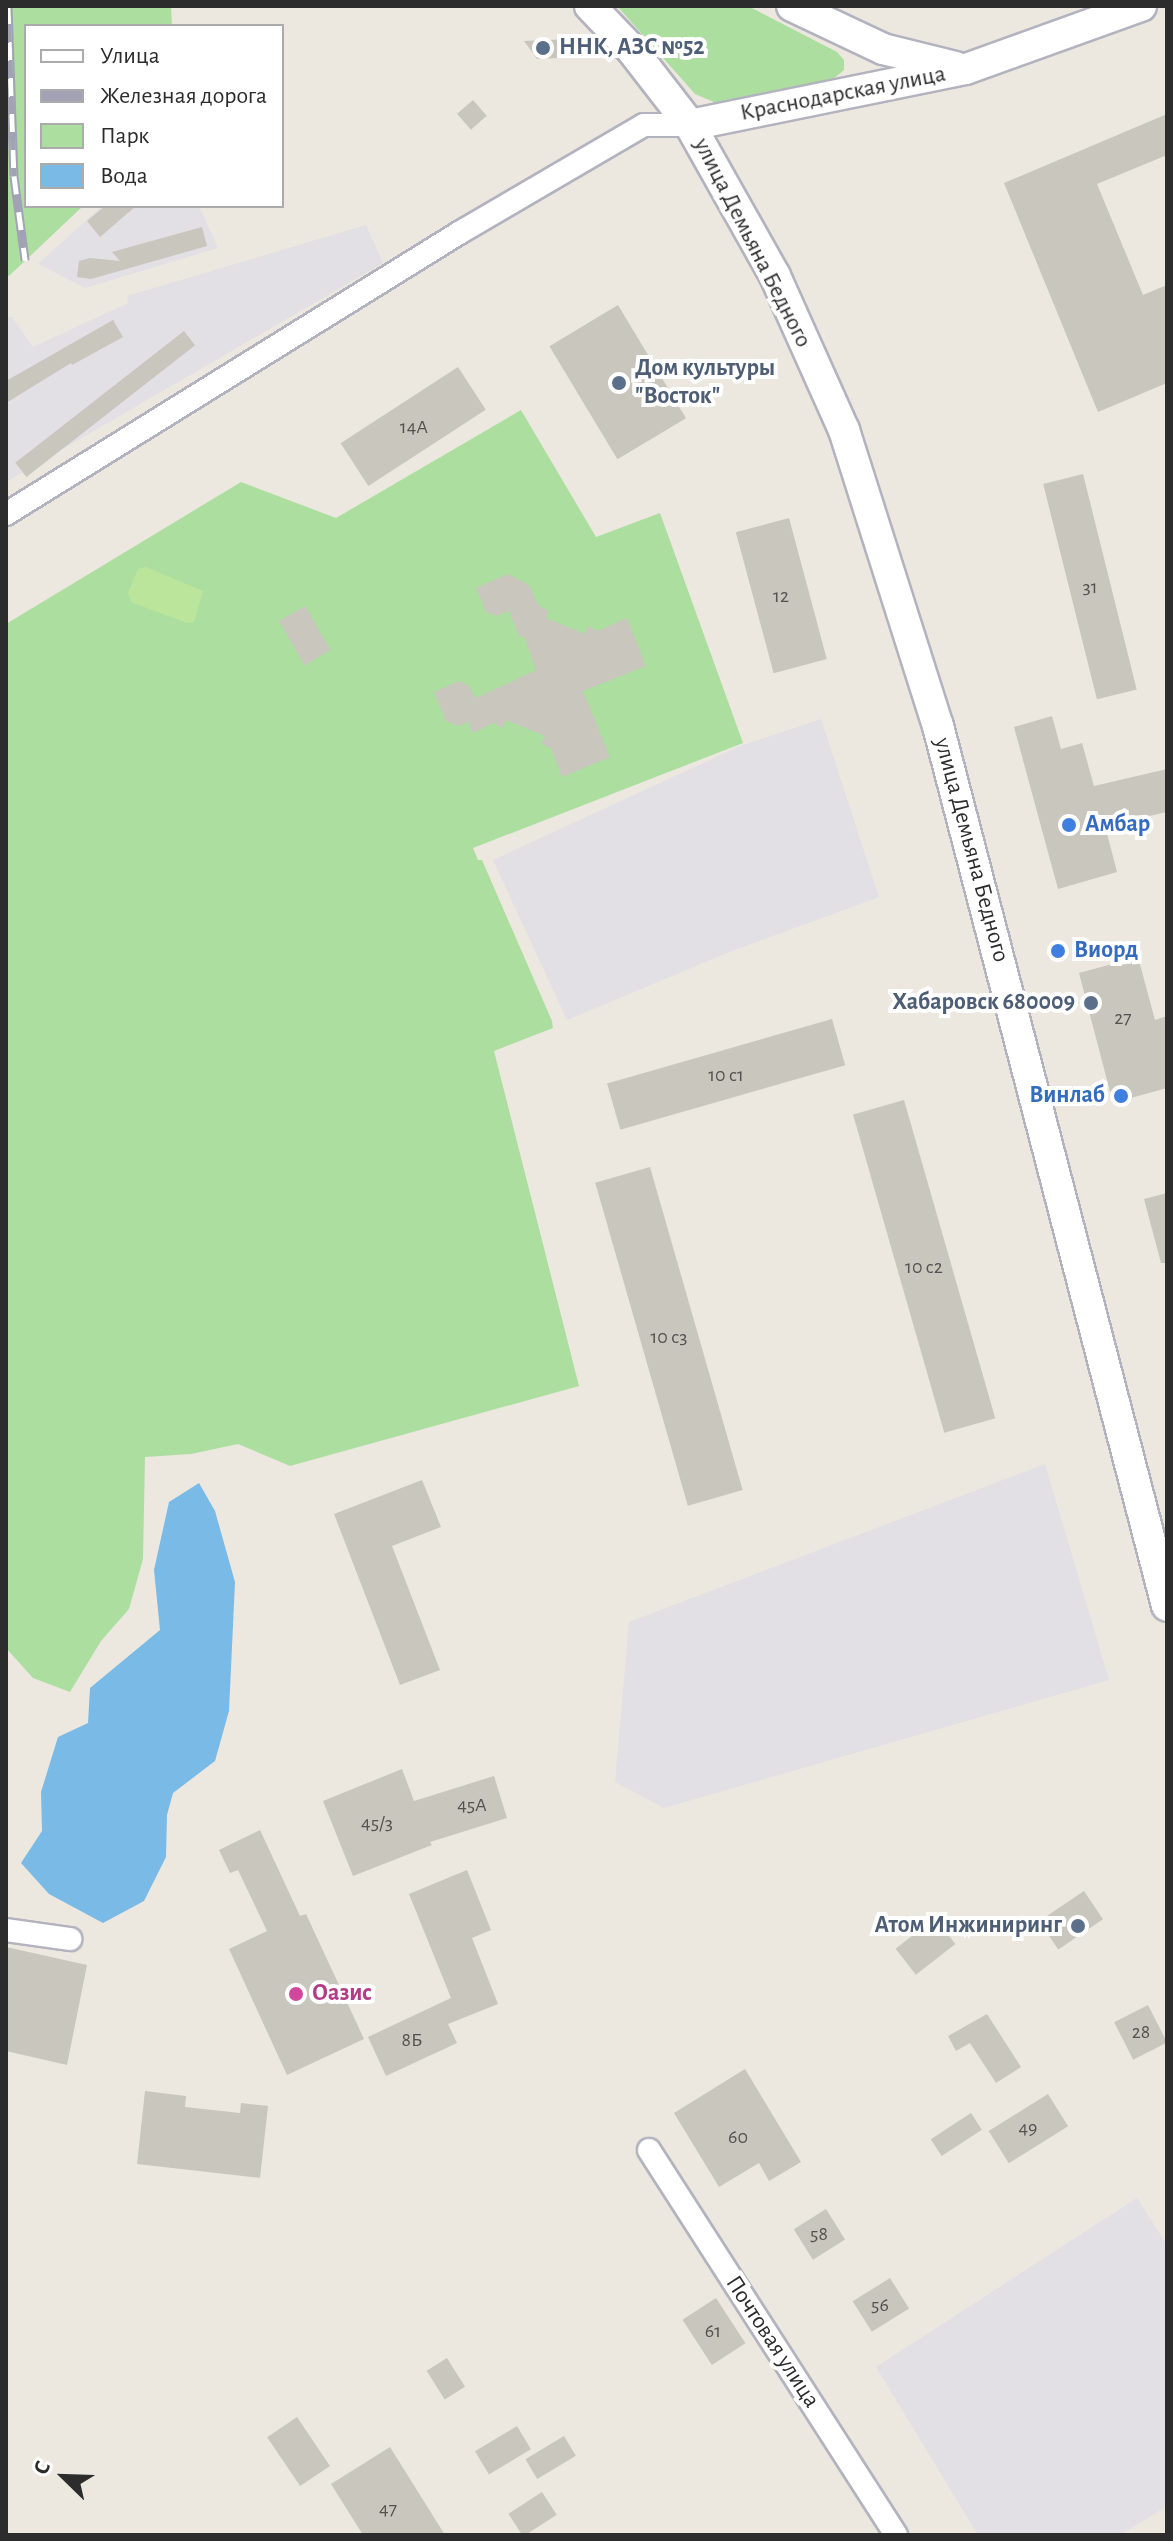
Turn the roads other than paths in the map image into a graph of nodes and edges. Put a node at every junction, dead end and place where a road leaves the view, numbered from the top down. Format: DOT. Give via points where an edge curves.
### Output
graph roads {
  1 [pos="590,6"];
  2 [pos="792,6"];
  3 [pos="1141,6"];
  4 [pos="966,69"];
  5 [pos="690,125"];
  6 [pos="6,514"];
  7 [pos="1167,1606"];
  8 [pos="6,1930"];
  9 [pos="70,1939"];
  10 [pos="649,2150"];
  11 [pos="896,2535"];
  1 -- 5 [label="main road"];
  2 -- 4 [label="main road" via="883,49"];
  3 -- 4 [label="main road, Краснодарская улица"];
  4 -- 5 [label="main road, Краснодарская улица"];
  5 -- 6 [label="street" via="644,125 459,233"];
  5 -- 7 [label="main road, улица Демьяна Бедного" via="775,276 844,430 938,726"];
  8 -- 9 [label="street"];
  10 -- 11 [label="street, Почтовая улица"];
}
